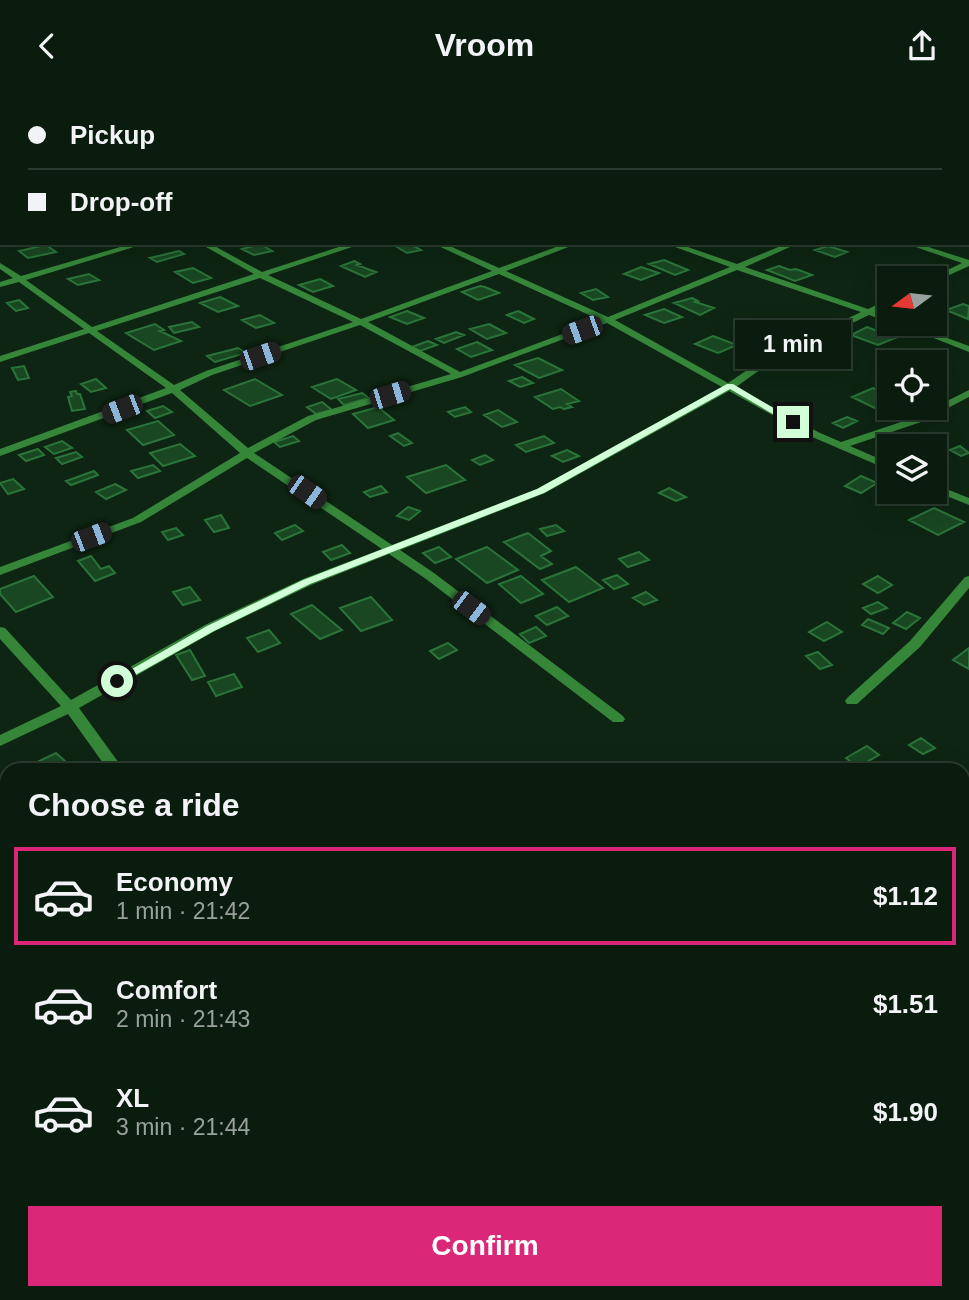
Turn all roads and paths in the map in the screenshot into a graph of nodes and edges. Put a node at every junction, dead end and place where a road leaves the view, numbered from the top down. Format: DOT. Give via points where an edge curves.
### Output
graph roads {
  1 [pos="804,91"];
  2 [pos="853,91"];
  3 [pos="135,245"];
  4 [pos="207,245"];
  5 [pos="354,245"];
  6 [pos="440,245"];
  7 [pos="569,245"];
  8 [pos="674,245"];
  9 [pos="790,245"];
  10 [pos="914,245"];
  11 [pos="969,263"];
  12 [pos="0,265"];
  13 [pos="737,267"];
  14 [pos="497,271"];
  15 [pos="947,274"];
  16 [pos="261,275"];
  17 [pos="20,279"];
  18 [pos="0,285"];
  19 [pos="877,309"];
  20 [pos="869,313"];
  21 [pos="877,315"];
  22 [pos="608,320"];
  23 [pos="360,322"];
  24 [pos="92,331"];
  25 [pos="934,336"];
  26 [pos="969,349"];
  27 [pos="0,359"];
  28 [pos="459,375"];
  29 [pos="730,386"];
  30 [pos="173,389"];
  31 [pos="969,393"];
  32 [pos="840,446"];
  33 [pos="0,453"];
  34 [pos="247,453"];
  35 [pos="877,462"];
  36 [pos="947,493"];
  37 [pos="969,502"];
  38 [pos="391,549"];
  39 [pos="0,571"];
  40 [pos="969,580"];
  41 [pos="0,631"];
  42 [pos="852,701"];
  43 [pos="69,707"];
  44 [pos="618,719"];
  45 [pos="0,741"];
  46 [pos="111,763"];
  1 -- 2 [label="street"];
  3 -- 17 [label="street"];
  4 -- 16 [label="street"];
  5 -- 16 [label="street"];
  6 -- 14 [label="street"];
  7 -- 14 [label="street"];
  8 -- 13 [label="street"];
  9 -- 13 [label="street"];
  10 -- 11 [label="street"];
  11 -- 15 [label="street"];
  12 -- 17 [label="street"];
  13 -- 20 [label="street"];
  13 -- 22 [label="street"];
  14 -- 22 [label="street"];
  14 -- 23 [label="street"];
  16 -- 23 [label="street"];
  16 -- 24 [label="street"];
  17 -- 18 [label="street"];
  17 -- 24 [label="street"];
  19 -- 20 [label="street"];
  20 -- 21 [label="street"];
  20 -- 29 [label="street" via="765,362"];
  22 -- 28 [label="street"];
  22 -- 29 [label="street"];
  23 -- 28 [label="street"];
  23 -- 30 [label="street"];
  24 -- 27 [label="street"];
  24 -- 30 [label="street"];
  25 -- 26 [label="street"];
  28 -- 34 [label="street" via="312,418"];
  29 -- 32 [label="street"];
  29 -- 38 [label="street" via="541,491"];
  30 -- 33 [label="street"];
  30 -- 34 [label="street"];
  31 -- 32 [label="street" via="917,420"];
  32 -- 35 [label="street"];
  34 -- 38 [label="street"];
  34 -- 39 [label="street" via="137,520"];
  36 -- 37 [label="street"];
  38 -- 43 [label="street" via="210,628"];
  38 -- 44 [label="street"];
  40 -- 42 [label="street" via="915,644"];
  41 -- 43 [label="street"];
  43 -- 45 [label="street"];
  43 -- 46 [label="street"];
}
